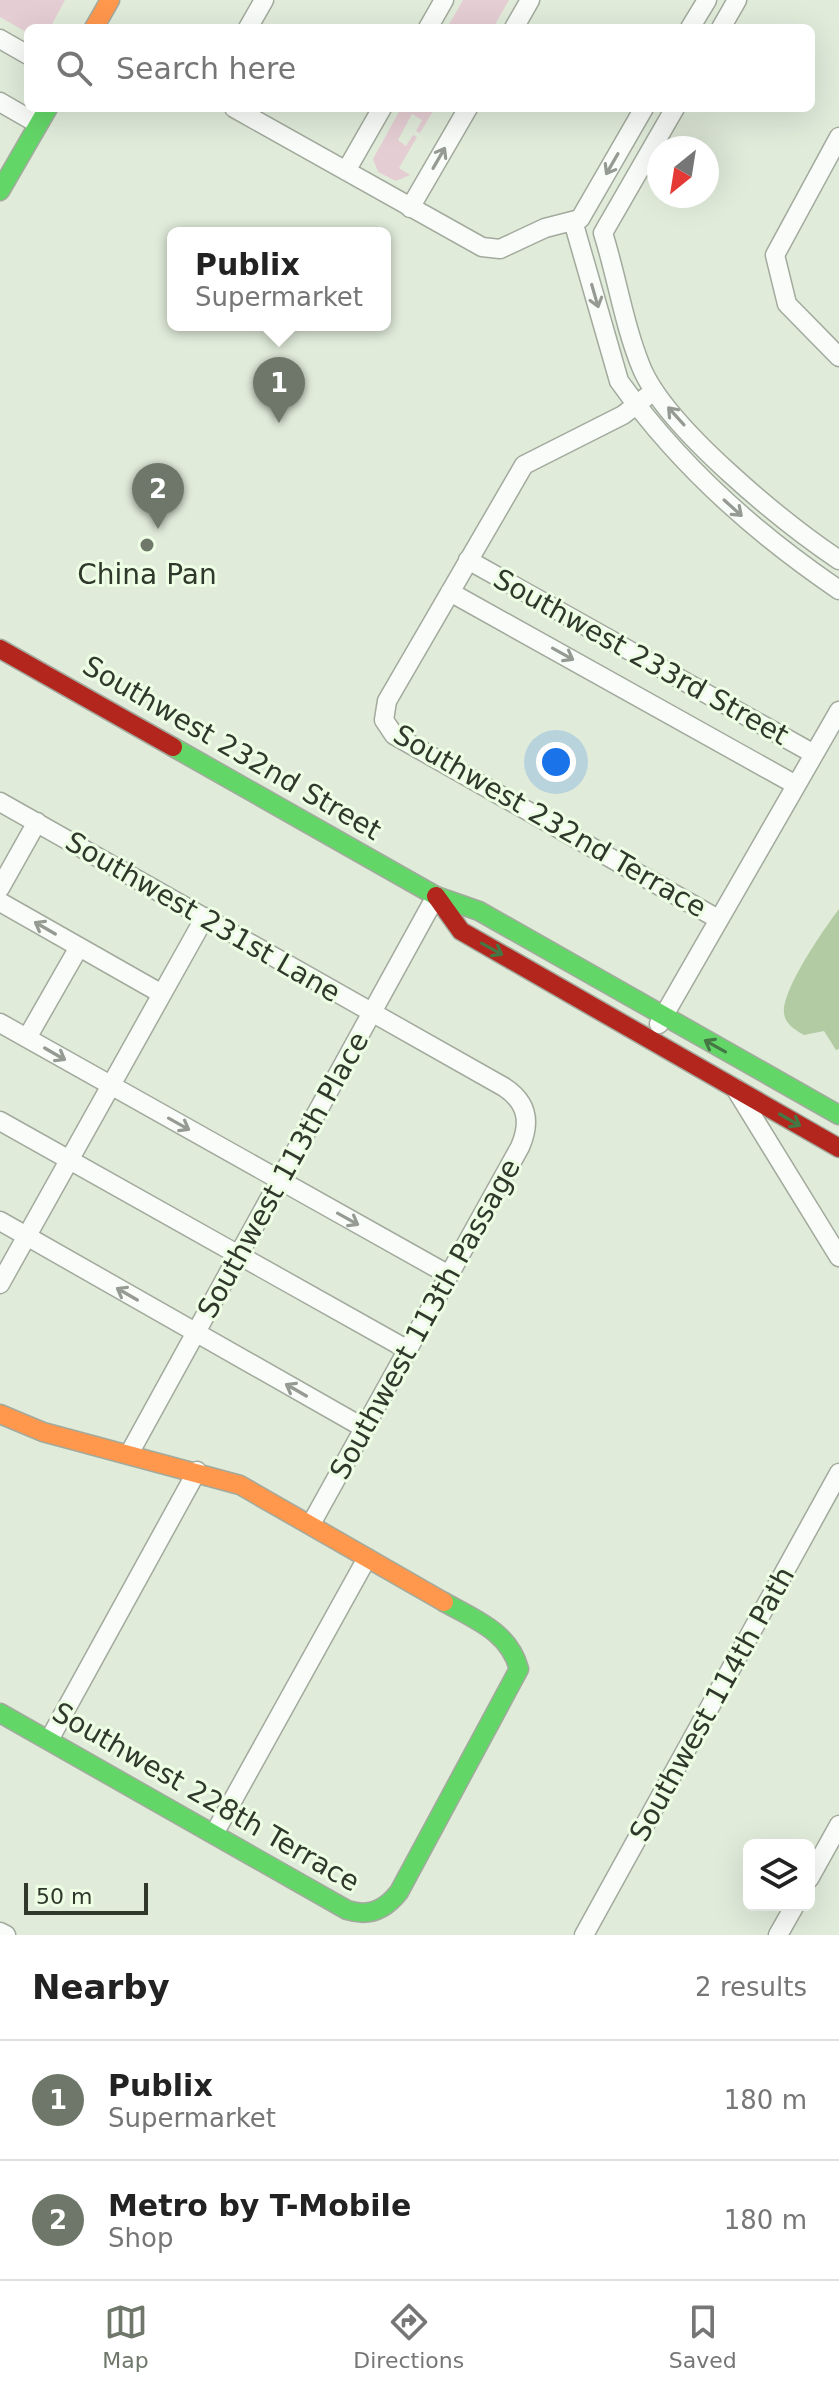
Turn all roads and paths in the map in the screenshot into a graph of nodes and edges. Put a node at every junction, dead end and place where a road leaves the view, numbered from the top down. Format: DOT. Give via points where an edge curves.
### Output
graph roads {
  1 [pos="110,0"];
  2 [pos="264,0"];
  3 [pos="444,0"];
  4 [pos="530,0"];
  5 [pos="707,0"];
  6 [pos="737,0"];
  7 [pos="96,24"];
  8 [pos="250,24"];
  9 [pos="430,24"];
  10 [pos="516,24"];
  11 [pos="692,24"];
  12 [pos="723,24"];
  13 [pos="0,39"];
  14 [pos="24,53"];
  15 [pos="0,102"];
  16 [pos="24,110"];
  17 [pos="241,112"];
  18 [pos="380,112"];
  19 [pos="466,112"];
  20 [pos="642,112"];
  21 [pos="673,112"];
  22 [pos="43,116"];
  23 [pos="839,137"];
  24 [pos="346,171"];
  25 [pos="0,191"];
  26 [pos="410,208"];
  27 [pos="577,220"];
  28 [pos="603,233"];
  29 [pos="839,357"];
  30 [pos="654,391"];
  31 [pos="636,405"];
  32 [pos="468,560"];
  33 [pos="839,560"];
  34 [pos="839,590"];
  35 [pos="450,592"];
  36 [pos="0,649"];
  37 [pos="839,711"];
  38 [pos="814,754"];
  39 [pos="796,785"];
  40 [pos="0,802"];
  41 [pos="37,822"];
  42 [pos="0,888"];
  43 [pos="436,896"];
  44 [pos="0,902"];
  45 [pos="205,917"];
  46 [pos="718,919"];
  47 [pos="79,947"];
  48 [pos="162,994"];
  49 [pos="373,1014"];
  50 [pos="663,1016"];
  51 [pos="0,1023"];
  52 [pos="651,1037"];
  53 [pos="27,1038"];
  54 [pos="111,1086"];
  55 [pos="735,1088"];
  56 [pos="525,1110"];
  57 [pos="839,1115"];
  58 [pos="0,1121"];
  59 [pos="839,1148"];
  60 [pos="69,1160"];
  61 [pos="280,1181"];
  62 [pos="0,1221"];
  63 [pos="821,1229"];
  64 [pos="27,1236"];
  65 [pos="839,1241"];
  66 [pos="238,1255"];
  67 [pos="839,1257"];
  68 [pos="449,1275"];
  69 [pos="0,1284"];
  70 [pos="195,1333"];
  71 [pos="408,1350"];
  72 [pos="3,1422"];
  73 [pos="364,1428"];
  74 [pos="129,1454"];
  75 [pos="197,1471"];
  76 [pos="839,1473"];
  77 [pos="311,1524"];
  78 [pos="367,1558"];
  79 [pos="0,1713"];
  80 [pos="49,1740"];
  81 [pos="839,1825"];
  82 [pos="214,1834"];
  83 [pos="815,1868"];
  84 [pos="792,1911"];
  85 [pos="0,1932"];
  86 [pos="6,1935"];
  87 [pos="584,1935"];
  88 [pos="778,1935"];
  1 -- 7 [label="street"];
  2 -- 8 [label="street"];
  3 -- 9 [label="street"];
  4 -- 10 [label="street"];
  5 -- 11 [label="street"];
  6 -- 12 [label="street"];
  13 -- 14 [label="street"];
  15 -- 16 [label="street"];
  17 -- 24 [label="street"];
  18 -- 24 [label="street"];
  26 -- 19 [label="street, one-way"];
  20 -- 27 [label="street, one-way"];
  21 -- 28 [label="street"];
  22 -- 25 [label="street"];
  23 -- 29 [label="street" via="775,255 787,304"];
  24 -- 26 [label="street"];
  26 -- 27 [label="street" via="492,250"];
  27 -- 28 [label="street"];
  27 -- 31 [label="street, one-way" via="619,381"];
  28 -- 30 [label="street" via="639,359"];
  30 -- 31 [label="street"];
  33 -- 30 [label="street, one-way" via="751,492"];
  31 -- 32 [label="street" via="524,465"];
  31 -- 34 [label="street, one-way" via="715,492"];
  32 -- 35 [label="street"];
  32 -- 38 [label="street, Southwest 233rd Street"];
  35 -- 39 [label="street, Southwest 233rd Street, one-way"];
  35 -- 46 [label="street, Southwest 232nd Terrace" via="387,701 384,720 394,735"];
  36 -- 43 [label="street, Southwest 232nd Street"];
  37 -- 38 [label="street"];
  38 -- 39 [label="street"];
  39 -- 46 [label="street"];
  40 -- 41 [label="street, Southwest 231st Lane"];
  41 -- 42 [label="street"];
  41 -- 45 [label="street, Southwest 231st Lane"];
  43 -- 49 [label="street, Southwest 113th Place"];
  43 -- 50 [label="street, Southwest 232nd Street" via="479,911"];
  43 -- 52 [label="street, Southwest 232nd Street, one-way" via="461,931"];
  47 -- 44 [label="street, one-way"];
  45 -- 48 [label="street"];
  45 -- 49 [label="street, Southwest 231st Lane"];
  46 -- 50 [label="street"];
  47 -- 48 [label="street"];
  47 -- 53 [label="street"];
  48 -- 54 [label="street"];
  49 -- 56 [label="street, Southwest 231st Lane" via="504,1087"];
  49 -- 61 [label="street, Southwest 113th Place"];
  50 -- 52 [label="street"];
  57 -- 50 [label="street, Southwest 232nd Street, one-way"];
  51 -- 53 [label="street"];
  52 -- 55 [label="street, Southwest 232nd Street"];
  53 -- 54 [label="street, one-way"];
  54 -- 60 [label="street"];
  54 -- 61 [label="street, one-way"];
  55 -- 59 [label="street, Southwest 232nd Street, one-way"];
  55 -- 63 [label="street"];
  56 -- 68 [label="street, Southwest 113th Passage" via="520,1147"];
  58 -- 60 [label="street"];
  60 -- 64 [label="street"];
  60 -- 66 [label="street"];
  61 -- 66 [label="street, Southwest 113th Place"];
  61 -- 68 [label="street, one-way"];
  62 -- 64 [label="street"];
  63 -- 65 [label="street"];
  63 -- 67 [label="street"];
  64 -- 69 [label="street"];
  70 -- 64 [label="street, one-way"];
  66 -- 70 [label="street, Southwest 113th Place"];
  66 -- 71 [label="street"];
  68 -- 71 [label="street, Southwest 113th Passage"];
  73 -- 70 [label="street, one-way"];
  70 -- 74 [label="street, Southwest 113th Place"];
  71 -- 73 [label="street, Southwest 113th Passage"];
  72 -- 74 [label="street"];
  73 -- 77 [label="street, Southwest 113th Passage"];
  74 -- 75 [label="street"];
  75 -- 77 [label="street" via="240,1485"];
  75 -- 80 [label="street"];
  76 -- 87 [label="street, Southwest 114th Path"];
  77 -- 78 [label="street"];
  78 -- 82 [label="street"];
  78 -- 82 [label="street, Southwest 228th Terrace" via="500,1634 518,1660 516,1681 387,1906 364,1915 352,1913"];
  79 -- 80 [label="street, Southwest 228th Terrace"];
  80 -- 82 [label="street, Southwest 228th Terrace"];
  81 -- 83 [label="street"];
  84 -- 88 [label="street"];
  85 -- 86 [label="street"];
}
